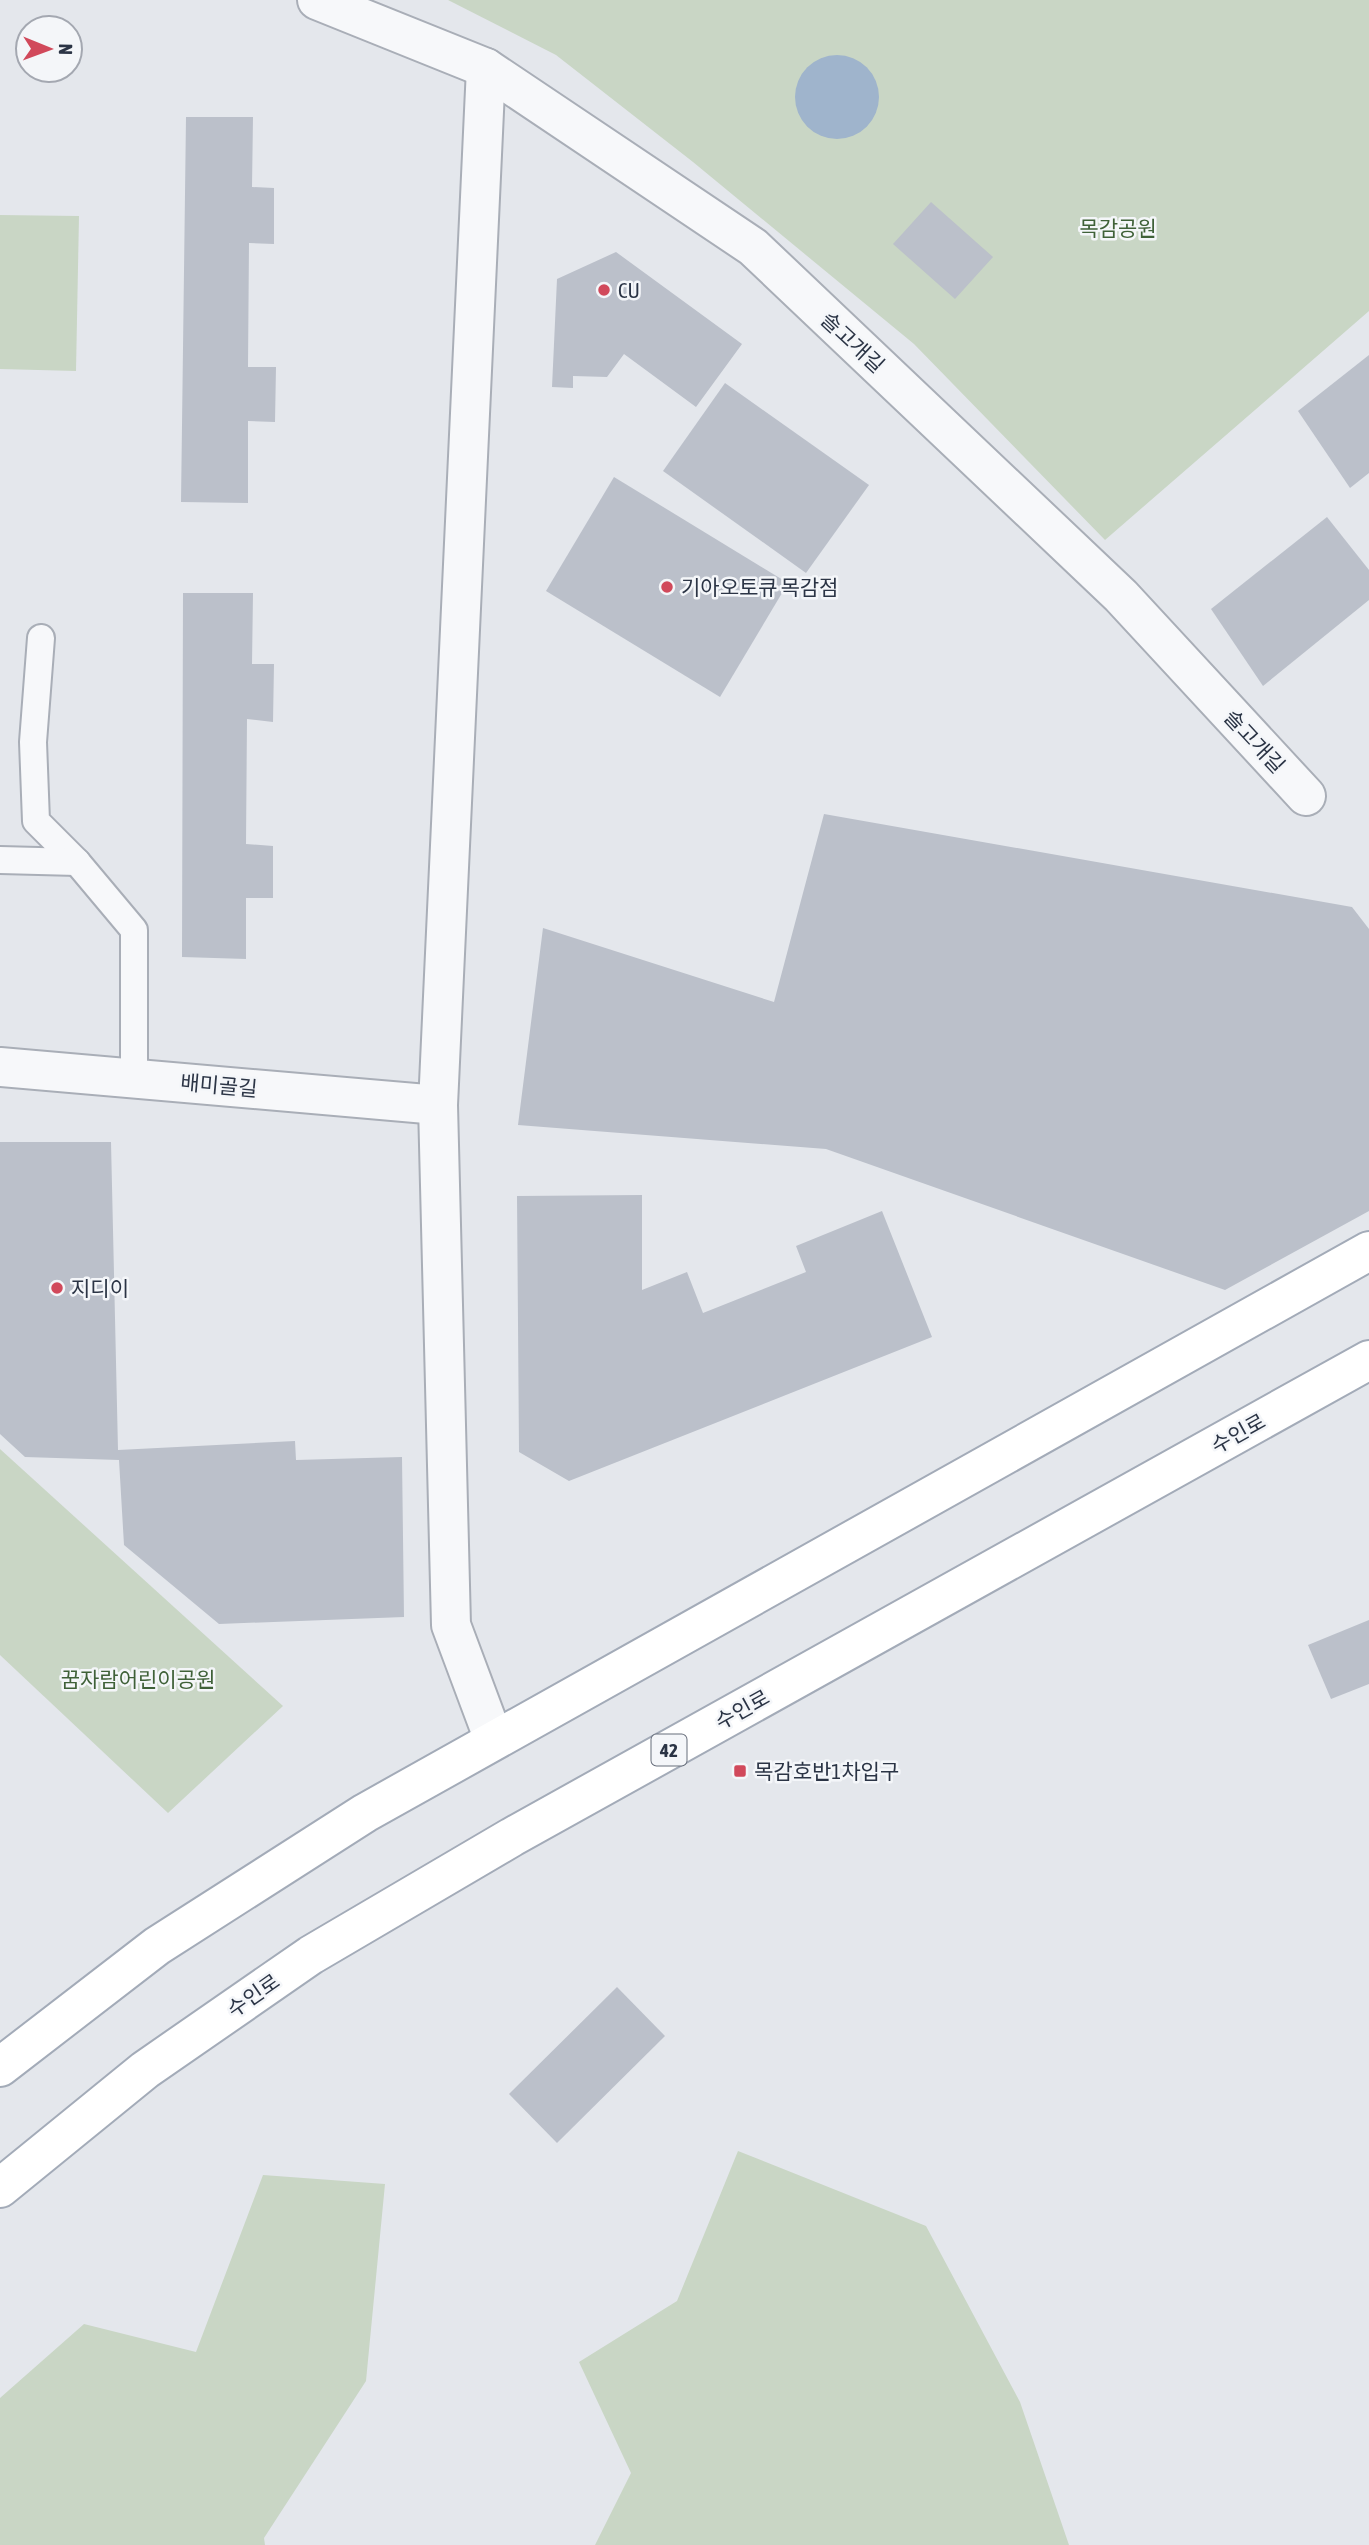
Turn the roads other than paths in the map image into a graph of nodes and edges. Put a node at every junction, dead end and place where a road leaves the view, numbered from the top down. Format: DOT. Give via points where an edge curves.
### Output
graph roads {
  1 [pos="317,0"];
  2 [pos="486,68"];
  3 [pos="41,638"];
  4 [pos="1306,796"];
  5 [pos="0,860"];
  6 [pos="76,862"];
  7 [pos="0,1067"];
  8 [pos="134,1077"];
  9 [pos="438,1105"];
  10 [pos="1369,1251"];
  11 [pos="1369,1360"];
  12 [pos="495,1740"];
  13 [pos="0,2067"];
  14 [pos="0,2188"];
  1 -- 2 [label="street, 솔고개길"];
  2 -- 4 [label="street, 솔고개길" via="753,247 1121,596"];
  2 -- 9 [label="street"];
  3 -- 6 [label="lane" via="33,742 36,821"];
  5 -- 6 [label="lane"];
  6 -- 8 [label="lane" via="134,930"];
  7 -- 8 [label="street, 배미골길"];
  8 -- 9 [label="street, 배미골길"];
  9 -- 12 [label="street" via="451,1625"];
  10 -- 12 [label="main road"];
  11 -- 14 [label="main road, 수인로 / 42" via="512,1837 311,1955 145,2070"];
  12 -- 13 [label="main road" via="365,1813 169,1939"];
}
